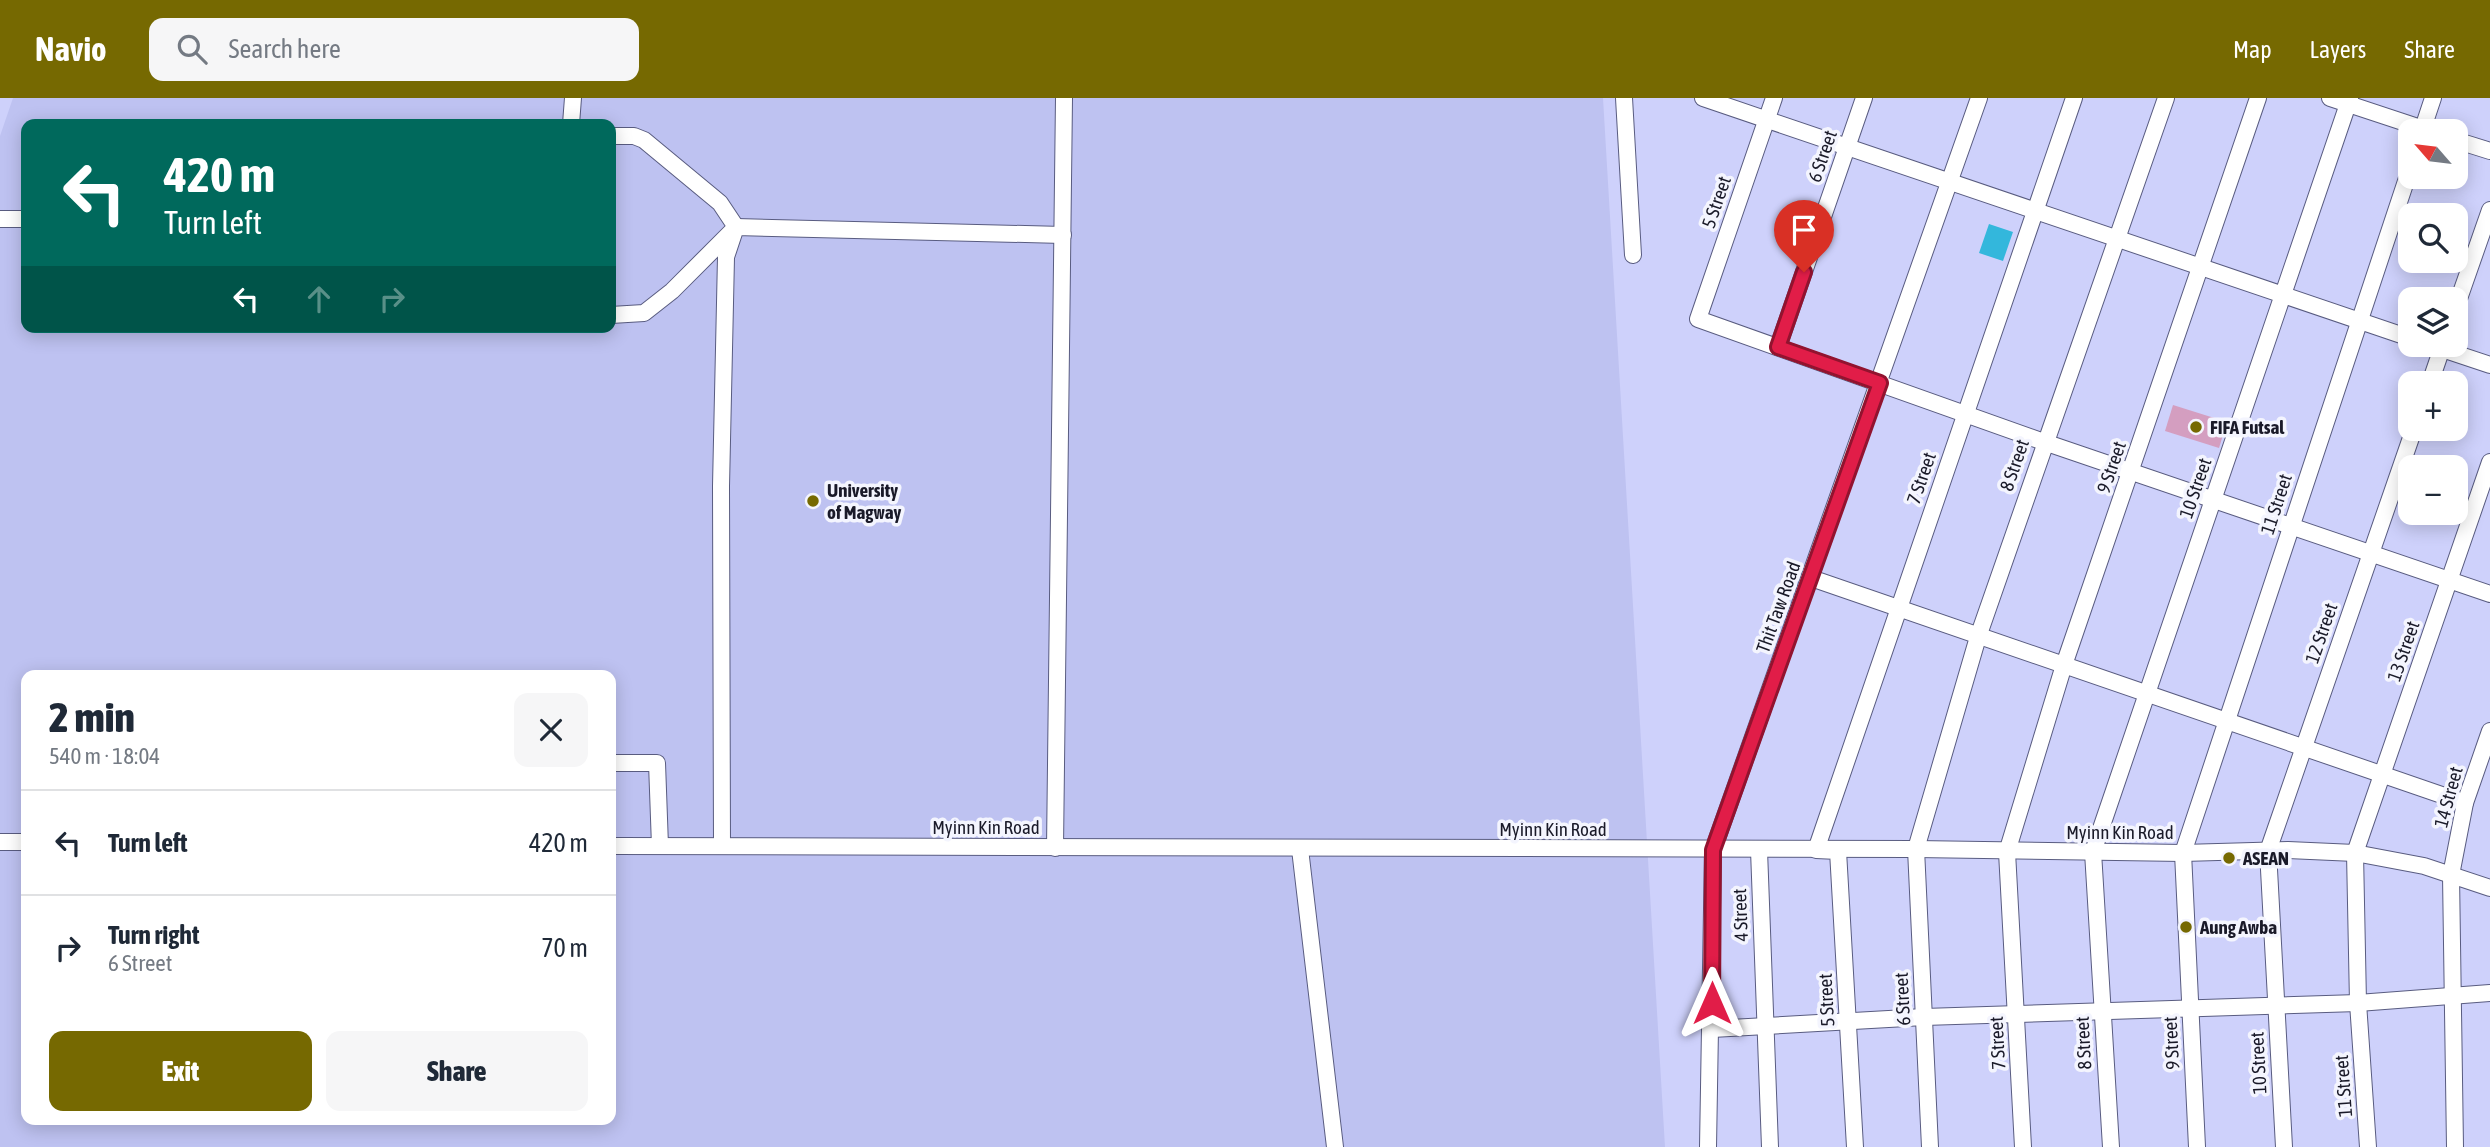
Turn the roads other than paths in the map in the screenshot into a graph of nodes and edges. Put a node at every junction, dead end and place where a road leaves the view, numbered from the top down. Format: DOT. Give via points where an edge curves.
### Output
graph roads {
  1 [pos="573,98"];
  2 [pos="1064,98"];
  3 [pos="1625,98"];
  4 [pos="1703,98"];
  5 [pos="1774,98"];
  6 [pos="1864,98"];
  7 [pos="1979,98"];
  8 [pos="2074,98"];
  9 [pos="2165,98"];
  10 [pos="2258,98"];
  11 [pos="2330,98"];
  12 [pos="2433,98"];
  13 [pos="2349,101"];
  14 [pos="571,119"];
  15 [pos="2428,119"];
  16 [pos="1767,120"];
  17 [pos="2398,120"];
  18 [pos="616,136"];
  19 [pos="2468,144"];
  20 [pos="1847,147"];
  21 [pos="2490,151"];
  22 [pos="1950,182"];
  23 [pos="2403,189"];
  24 [pos="2034,210"];
  25 [pos="2490,210"];
  26 [pos="0,219"];
  27 [pos="21,219"];
  28 [pos="736,227"];
  29 [pos="1063,235"];
  30 [pos="2119,240"];
  31 [pos="1633,255"];
  32 [pos="2202,268"];
  33 [pos="2463,287"];
  34 [pos="2283,295"];
  35 [pos="616,315"];
  36 [pos="2359,321"];
  37 [pos="2398,334"];
  38 [pos="1778,347"];
  39 [pos="2468,357"];
  40 [pos="2490,365"];
  41 [pos="1880,383"];
  42 [pos="1965,413"];
  43 [pos="2410,441"];
  44 [pos="2044,442"];
  45 [pos="2490,462"];
  46 [pos="2132,471"];
  47 [pos="2213,499"];
  48 [pos="2291,526"];
  49 [pos="2371,553"];
  50 [pos="1811,578"];
  51 [pos="2449,580"];
  52 [pos="2490,594"];
  53 [pos="1899,608"];
  54 [pos="1978,637"];
  55 [pos="2064,665"];
  56 [pos="2147,693"];
  57 [pos="2227,721"];
  58 [pos="2490,731"];
  59 [pos="2304,747"];
  60 [pos="616,763"];
  61 [pos="2382,774"];
  62 [pos="2465,803"];
  63 [pos="0,842"];
  64 [pos="21,842"];
  65 [pos="616,846"];
  66 [pos="660,846"];
  67 [pos="723,846"];
  68 [pos="1055,848"];
  69 [pos="1300,849"];
  70 [pos="1916,849"];
  71 [pos="1713,850"];
  72 [pos="1759,850"];
  73 [pos="1816,850"];
  74 [pos="1839,850"];
  75 [pos="2268,851"];
  76 [pos="2007,852"];
  77 [pos="2093,852"];
  78 [pos="2183,853"];
  79 [pos="2355,853"];
  80 [pos="2451,875"];
  81 [pos="2490,888"];
  82 [pos="2490,993"];
  83 [pos="2451,994"];
  84 [pos="2358,1003"];
  85 [pos="2276,1004"];
  86 [pos="2190,1007"];
  87 [pos="2103,1012"];
  88 [pos="2016,1015"];
  89 [pos="1924,1017"];
  90 [pos="1848,1023"];
  91 [pos="1765,1027"];
  92 [pos="1712,1029"];
  93 [pos="1335,1147"];
  94 [pos="1708,1147"];
  95 [pos="1770,1147"];
  96 [pos="1855,1147"];
  97 [pos="1930,1147"];
  98 [pos="2024,1147"];
  99 [pos="2111,1147"];
  100 [pos="2197,1147"];
  101 [pos="2284,1147"];
  102 [pos="2368,1147"];
  103 [pos="2455,1147"];
  1 -- 14 [label="street"];
  2 -- 29 [label="street"];
  3 -- 31 [label="street"];
  4 -- 16 [label="street"];
  5 -- 16 [label="street, 5 Street"];
  6 -- 20 [label="street, 6 Street"];
  7 -- 22 [label="street, Thit Taw Road"];
  8 -- 24 [label="street, 7 Street"];
  9 -- 30 [label="street, 8 Street"];
  10 -- 32 [label="street, 9 Street"];
  11 -- 13 [label="street"];
  12 -- 15 [label="street"];
  13 -- 17 [label="street"];
  13 -- 34 [label="street, 10 Street"];
  16 -- 20 [label="street"];
  16 -- 38 [label="street, 5 Street" via="1698,319"];
  18 -- 28 [label="street" via="644,140 720,203"];
  19 -- 21 [label="street"];
  20 -- 22 [label="street"];
  20 -- 38 [label="street, 6 Street"];
  22 -- 24 [label="street"];
  22 -- 41 [label="street, Thit Taw Road"];
  23 -- 36 [label="street, 11 Street"];
  24 -- 30 [label="street"];
  24 -- 42 [label="street, 7 Street"];
  25 -- 33 [label="street"];
  26 -- 27 [label="street"];
  28 -- 29 [label="street"];
  28 -- 35 [label="street" via="644,313"];
  28 -- 67 [label="street" via="726,257"];
  29 -- 68 [label="street"];
  30 -- 32 [label="street"];
  30 -- 44 [label="street, 8 Street"];
  32 -- 34 [label="street"];
  32 -- 46 [label="street, 9 Street"];
  34 -- 36 [label="street"];
  34 -- 47 [label="street, 10 Street"];
  36 -- 37 [label="street"];
  36 -- 48 [label="street, 11 Street"];
  38 -- 41 [label="street"];
  39 -- 40 [label="street"];
  41 -- 42 [label="street"];
  41 -- 50 [label="street, Thit Taw Road"];
  42 -- 44 [label="street"];
  42 -- 53 [label="street, 7 Street"];
  43 -- 49 [label="street, 12 Street"];
  44 -- 46 [label="street"];
  44 -- 54 [label="street, 8 Street"];
  45 -- 51 [label="street, 13 Street"];
  46 -- 47 [label="street"];
  46 -- 55 [label="street, 9 Street"];
  47 -- 48 [label="street"];
  47 -- 56 [label="street, 10 Street"];
  48 -- 49 [label="street"];
  48 -- 57 [label="street, 11 Street"];
  49 -- 51 [label="street"];
  49 -- 59 [label="street, 12 Street"];
  50 -- 53 [label="street"];
  50 -- 71 [label="street, Thit Taw Road"];
  51 -- 52 [label="street"];
  51 -- 61 [label="street, 13 Street"];
  53 -- 54 [label="street"];
  53 -- 73 [label="street, 7 Street"];
  54 -- 55 [label="street"];
  54 -- 70 [label="street, 8 Street"];
  55 -- 56 [label="street"];
  55 -- 76 [label="street, 9 Street"];
  56 -- 57 [label="street"];
  56 -- 77 [label="street, 10 Street"];
  57 -- 59 [label="street"];
  57 -- 78 [label="street, 11 Street"];
  58 -- 62 [label="street, 14 Street"];
  59 -- 61 [label="street"];
  59 -- 75 [label="street, 12 Street"];
  60 -- 66 [label="street" via="657,763"];
  61 -- 62 [label="street"];
  61 -- 79 [label="street, 13 Street"];
  62 -- 80 [label="street, 14 Street"];
  63 -- 64 [label="street"];
  65 -- 66 [label="street, Myinn Kin Road"];
  66 -- 67 [label="street, Myinn Kin Road"];
  67 -- 68 [label="street, Myinn Kin Road"];
  68 -- 69 [label="street, Myinn Kin Road"];
  69 -- 71 [label="street, Myinn Kin Road"];
  69 -- 93 [label="street"];
  70 -- 74 [label="street, Myinn Kin Road"];
  70 -- 76 [label="street, Myinn Kin Road"];
  70 -- 89 [label="street, 6 Street"];
  71 -- 72 [label="street, Myinn Kin Road"];
  71 -- 92 [label="street, Thit Taw Road"];
  72 -- 73 [label="street, Myinn Kin Road"];
  72 -- 91 [label="street, 4 Street"];
  73 -- 74 [label="street, Myinn Kin Road"];
  74 -- 90 [label="street, 5 Street"];
  75 -- 78 [label="street, Myinn Kin Road"];
  75 -- 79 [label="street, Myinn Kin Road"];
  75 -- 85 [label="street, 10 Street"];
  76 -- 77 [label="street, Myinn Kin Road"];
  76 -- 88 [label="street, 7 Street"];
  77 -- 78 [label="street, Myinn Kin Road"];
  77 -- 87 [label="street, 8 Street"];
  78 -- 86 [label="street, 9 Street"];
  79 -- 80 [label="street, Myinn Kin Road"];
  79 -- 84 [label="street, 11 Street"];
  80 -- 81 [label="street, Myinn Kin Road"];
  80 -- 83 [label="street"];
  82 -- 83 [label="street"];
  83 -- 84 [label="street"];
  83 -- 103 [label="street"];
  84 -- 85 [label="street"];
  84 -- 102 [label="street, 11 Street"];
  85 -- 86 [label="street"];
  85 -- 101 [label="street, 10 Street"];
  86 -- 87 [label="street"];
  86 -- 100 [label="street, 9 Street"];
  87 -- 88 [label="street"];
  87 -- 99 [label="street, 8 Street"];
  88 -- 89 [label="street"];
  88 -- 98 [label="street, 7 Street"];
  89 -- 90 [label="street"];
  89 -- 97 [label="street, 6 Street"];
  90 -- 91 [label="street"];
  90 -- 96 [label="street, 5 Street"];
  91 -- 92 [label="street"];
  91 -- 95 [label="street, 4 Street"];
  92 -- 94 [label="street, Thit Taw Road"];
}
